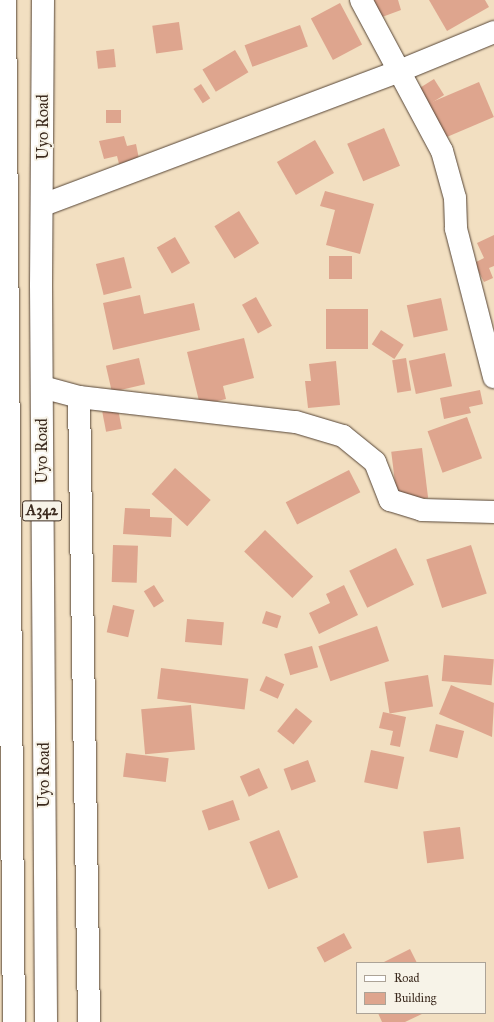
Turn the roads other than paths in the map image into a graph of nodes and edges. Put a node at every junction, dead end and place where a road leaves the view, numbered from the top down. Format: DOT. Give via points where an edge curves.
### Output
graph roads {
  1 [pos="5,0"];
  2 [pos="43,0"];
  3 [pos="361,0"];
  4 [pos="494,32"];
  5 [pos="397,72"];
  6 [pos="43,205"];
  7 [pos="4,307"];
  8 [pos="494,377"];
  9 [pos="42,387"];
  10 [pos="79,397"];
  11 [pos="494,512"];
  12 [pos="14,1022"];
  13 [pos="46,1022"];
  14 [pos="89,1022"];
  1 -- 7 [label="main road, Uyo Road / A342"];
  2 -- 6 [label="main road, Uyo Road / A342"];
  3 -- 5 [label="main road"];
  4 -- 5 [label="main road"];
  5 -- 6 [label="main road"];
  5 -- 8 [label="main road" via="442,151 455,198 456,229"];
  6 -- 9 [label="main road, Uyo Road / A342"];
  7 -- 12 [label="main road, Uyo Road / A342"];
  9 -- 10 [label="main road"];
  9 -- 13 [label="main road, Uyo Road / A342"];
  10 -- 11 [label="main road" via="296,422 343,436 375,462 390,500 422,510"];
  10 -- 14 [label="main road"];
}
